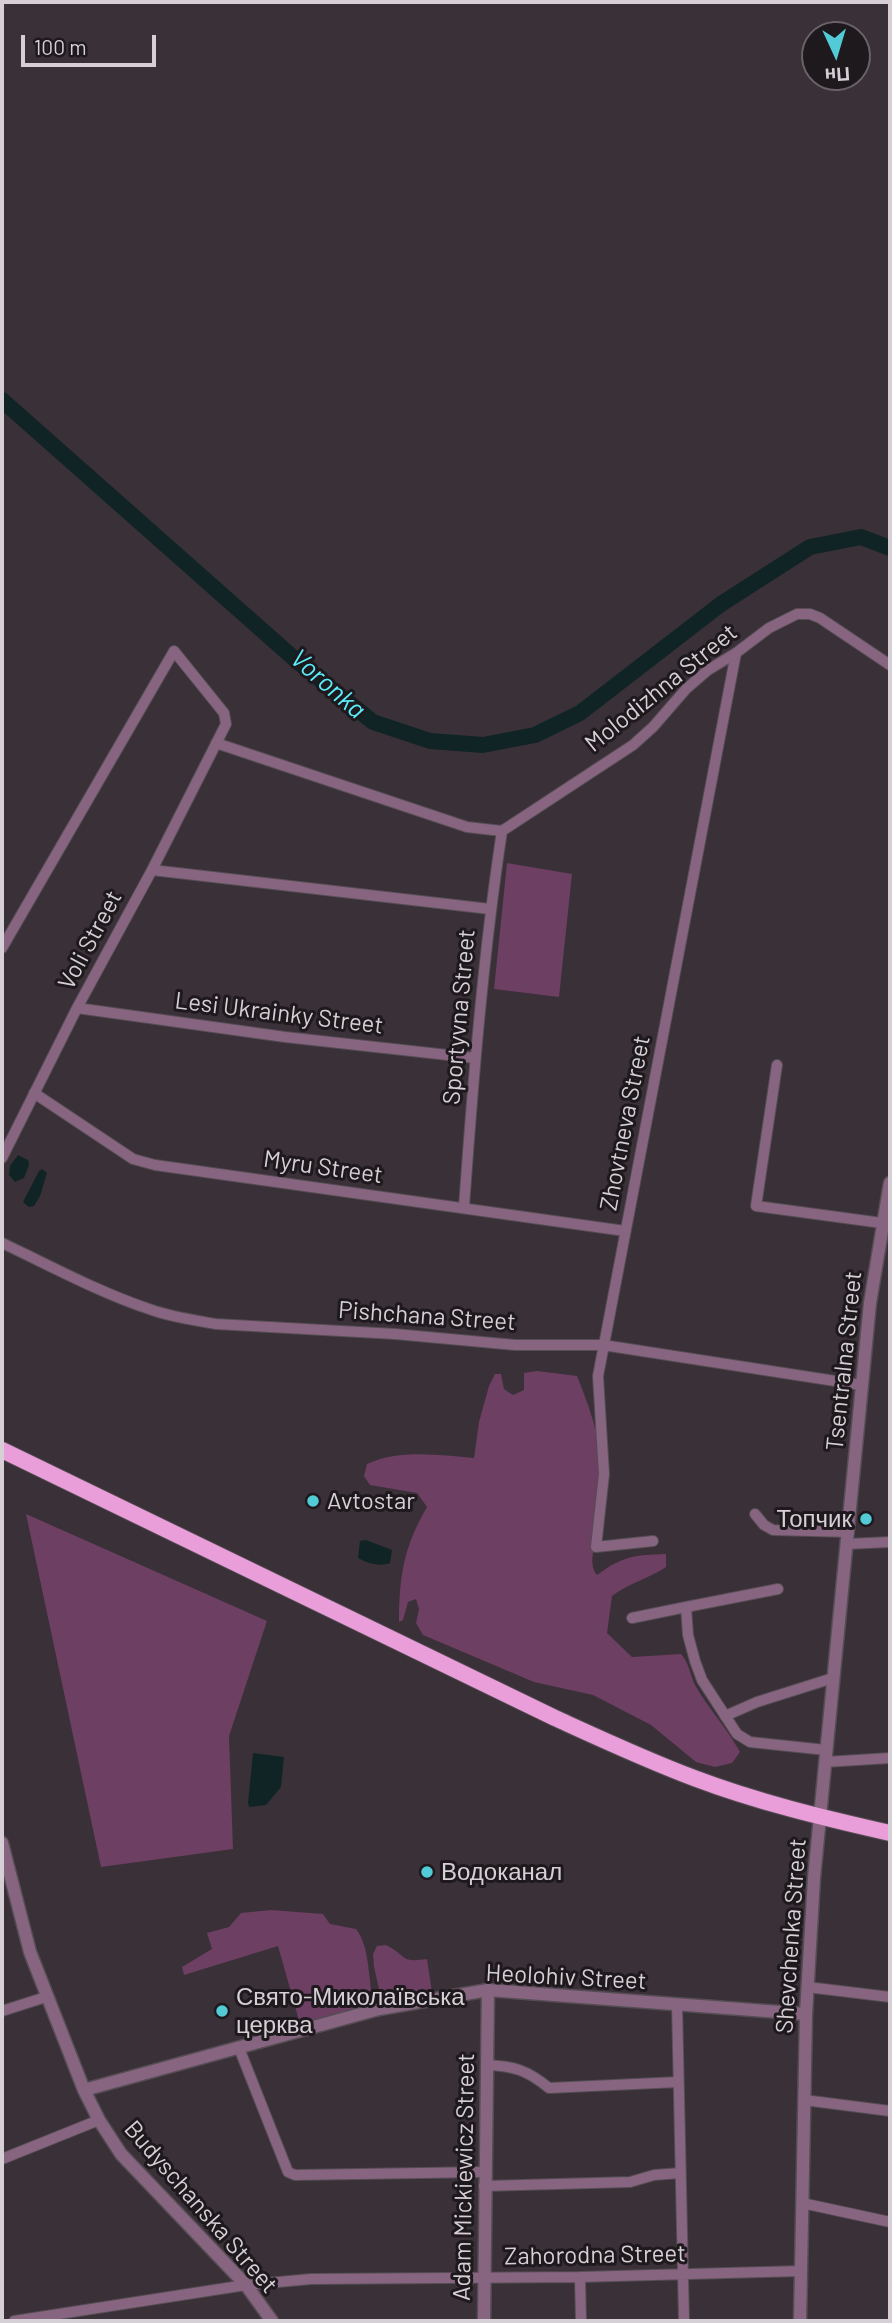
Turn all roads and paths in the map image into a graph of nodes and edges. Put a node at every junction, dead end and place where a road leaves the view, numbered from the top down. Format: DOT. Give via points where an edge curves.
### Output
graph roads {
  1 [pos="736,653"];
  2 [pos="890,665"];
  3 [pos="216,743"];
  4 [pos="502,831"];
  5 [pos="152,870"];
  6 [pos="490,909"];
  7 [pos="2,948"];
  8 [pos="78,1008"];
  9 [pos="475,1058"];
  10 [pos="777,1065"];
  11 [pos="34,1093"];
  12 [pos="2,1158"];
  13 [pos="890,1183"];
  14 [pos="464,1208"];
  15 [pos="882,1223"];
  16 [pos="625,1231"];
  17 [pos="2,1243"];
  18 [pos="603,1345"];
  19 [pos="861,1385"];
  20 [pos="2,1450"];
  21 [pos="755,1514"];
  22 [pos="653,1541"];
  23 [pos="890,1542"];
  24 [pos="847,1544"];
  25 [pos="778,1589"];
  26 [pos="687,1606"];
  27 [pos="632,1618"];
  28 [pos="832,1678"];
  29 [pos="725,1716"];
  30 [pos="825,1756"];
  31 [pos="890,1758"];
  32 [pos="820,1817"];
  33 [pos="890,1833"];
  34 [pos="2,1843"];
  35 [pos="807,1987"];
  36 [pos="488,1990"];
  37 [pos="46,1997"];
  38 [pos="890,1997"];
  39 [pos="677,2004"];
  40 [pos="2,2011"];
  41 [pos="806,2014"];
  42 [pos="239,2048"];
  43 [pos="486,2065"];
  44 [pos="678,2082"];
  45 [pos="84,2090"];
  46 [pos="804,2100"];
  47 [pos="890,2111"];
  48 [pos="99,2120"];
  49 [pos="2,2159"];
  50 [pos="680,2173"];
  51 [pos="484,2179"];
  52 [pos="802,2203"];
  53 [pos="890,2222"];
  54 [pos="801,2271"];
  55 [pos="684,2274"];
  56 [pos="580,2277"];
  57 [pos="484,2279"];
  58 [pos="246,2285"];
  59 [pos="14,2321"];
  60 [pos="272,2321"];
  61 [pos="484,2321"];
  62 [pos="581,2321"];
  63 [pos="684,2321"];
  64 [pos="800,2321"];
  1 -- 2 [label="street, Molodizhna Street" via="788,617 810,614"];
  1 -- 4 [label="street, Molodizhna Street" via="686,689 633,745"];
  1 -- 16 [label="street, Zhovtneva Street"];
  3 -- 4 [label="street" via="467,827"];
  3 -- 5 [label="street, Voli Street"];
  3 -- 7 [label="street, Voli Street" via="226,724 224,713 174,651"];
  4 -- 6 [label="street, Sportyvna Street"];
  5 -- 6 [label="street"];
  5 -- 8 [label="street, Voli Street"];
  6 -- 9 [label="street, Sportyvna Street"];
  8 -- 9 [label="street, Lesi Ukrainky Street"];
  8 -- 11 [label="street, Voli Street"];
  9 -- 14 [label="street, Sportyvna Street"];
  10 -- 15 [label="street" via="756,1206"];
  11 -- 12 [label="street, Voli Street"];
  11 -- 14 [label="street, Myru Street" via="133,1159 155,1165"];
  13 -- 15 [label="street, Tsentralna Street"];
  14 -- 16 [label="street, Myru Street"];
  15 -- 19 [label="street, Tsentralna Street"];
  16 -- 18 [label="street, Zhovtneva Street"];
  17 -- 18 [label="street, Pishchana Street" via="151,1310 216,1324 515,1345"];
  18 -- 19 [label="street, Pishchana Street"];
  18 -- 22 [label="street, Zhovtneva Street" via="598,1390 604,1474 596,1547"];
  19 -- 24 [label="street, Tsentralna Street"];
  20 -- 32 [label="highway" via="635,1754 748,1797"];
  21 -- 24 [label="street" via="773,1530"];
  23 -- 24 [label="street"];
  24 -- 28 [label="street, Shevchenka Street"];
  25 -- 26 [label="street"];
  26 -- 27 [label="street"];
  26 -- 29 [label="street" via="695,1661"];
  28 -- 29 [label="street"];
  28 -- 30 [label="street, Shevchenka Street"];
  29 -- 30 [label="street" via="737,1734 750,1742"];
  30 -- 31 [label="street"];
  30 -- 32 [label="street, Shevchenka Street"];
  32 -- 33 [label="highway"];
  32 -- 35 [label="street, Shevchenka Street"];
  34 -- 37 [label="street, Budyschanska Street"];
  35 -- 38 [label="street"];
  35 -- 41 [label="street, Shevchenka Street"];
  36 -- 39 [label="street, Heolohiv Street"];
  36 -- 42 [label="street, Heolohiv Street" via="379,2009"];
  36 -- 43 [label="street, Adam Mickiewicz Street"];
  37 -- 40 [label="street"];
  37 -- 45 [label="street, Budyschanska Street"];
  39 -- 41 [label="street, Heolohiv Street"];
  39 -- 44 [label="street"];
  41 -- 46 [label="street, Shevchenka Street"];
  42 -- 45 [label="street, Heolohiv Street"];
  42 -- 51 [label="street" via="288,2172"];
  43 -- 44 [label="street" via="511,2066 533,2074 549,2088"];
  43 -- 51 [label="street, Adam Mickiewicz Street"];
  44 -- 50 [label="street"];
  45 -- 48 [label="street, Budyschanska Street"];
  46 -- 47 [label="street"];
  46 -- 52 [label="street, Shevchenka Street"];
  48 -- 49 [label="street"];
  48 -- 58 [label="street, Budyschanska Street" via="146,2183"];
  50 -- 51 [label="street" via="631,2182"];
  50 -- 55 [label="street"];
  51 -- 57 [label="street, Adam Mickiewicz Street"];
  52 -- 53 [label="street"];
  52 -- 54 [label="street, Shevchenka Street"];
  54 -- 55 [label="street, Zahorodna Street"];
  54 -- 64 [label="street, Shevchenka Street"];
  55 -- 56 [label="street, Zahorodna Street"];
  55 -- 63 [label="street"];
  56 -- 57 [label="street, Zahorodna Street"];
  56 -- 62 [label="street"];
  57 -- 58 [label="street, Zahorodna Street" via="350,2278"];
  57 -- 61 [label="street, Adam Mickiewicz Street"];
  58 -- 59 [label="street, Zahorodna Street"];
  58 -- 60 [label="street, Budyschanska Street"];
}
